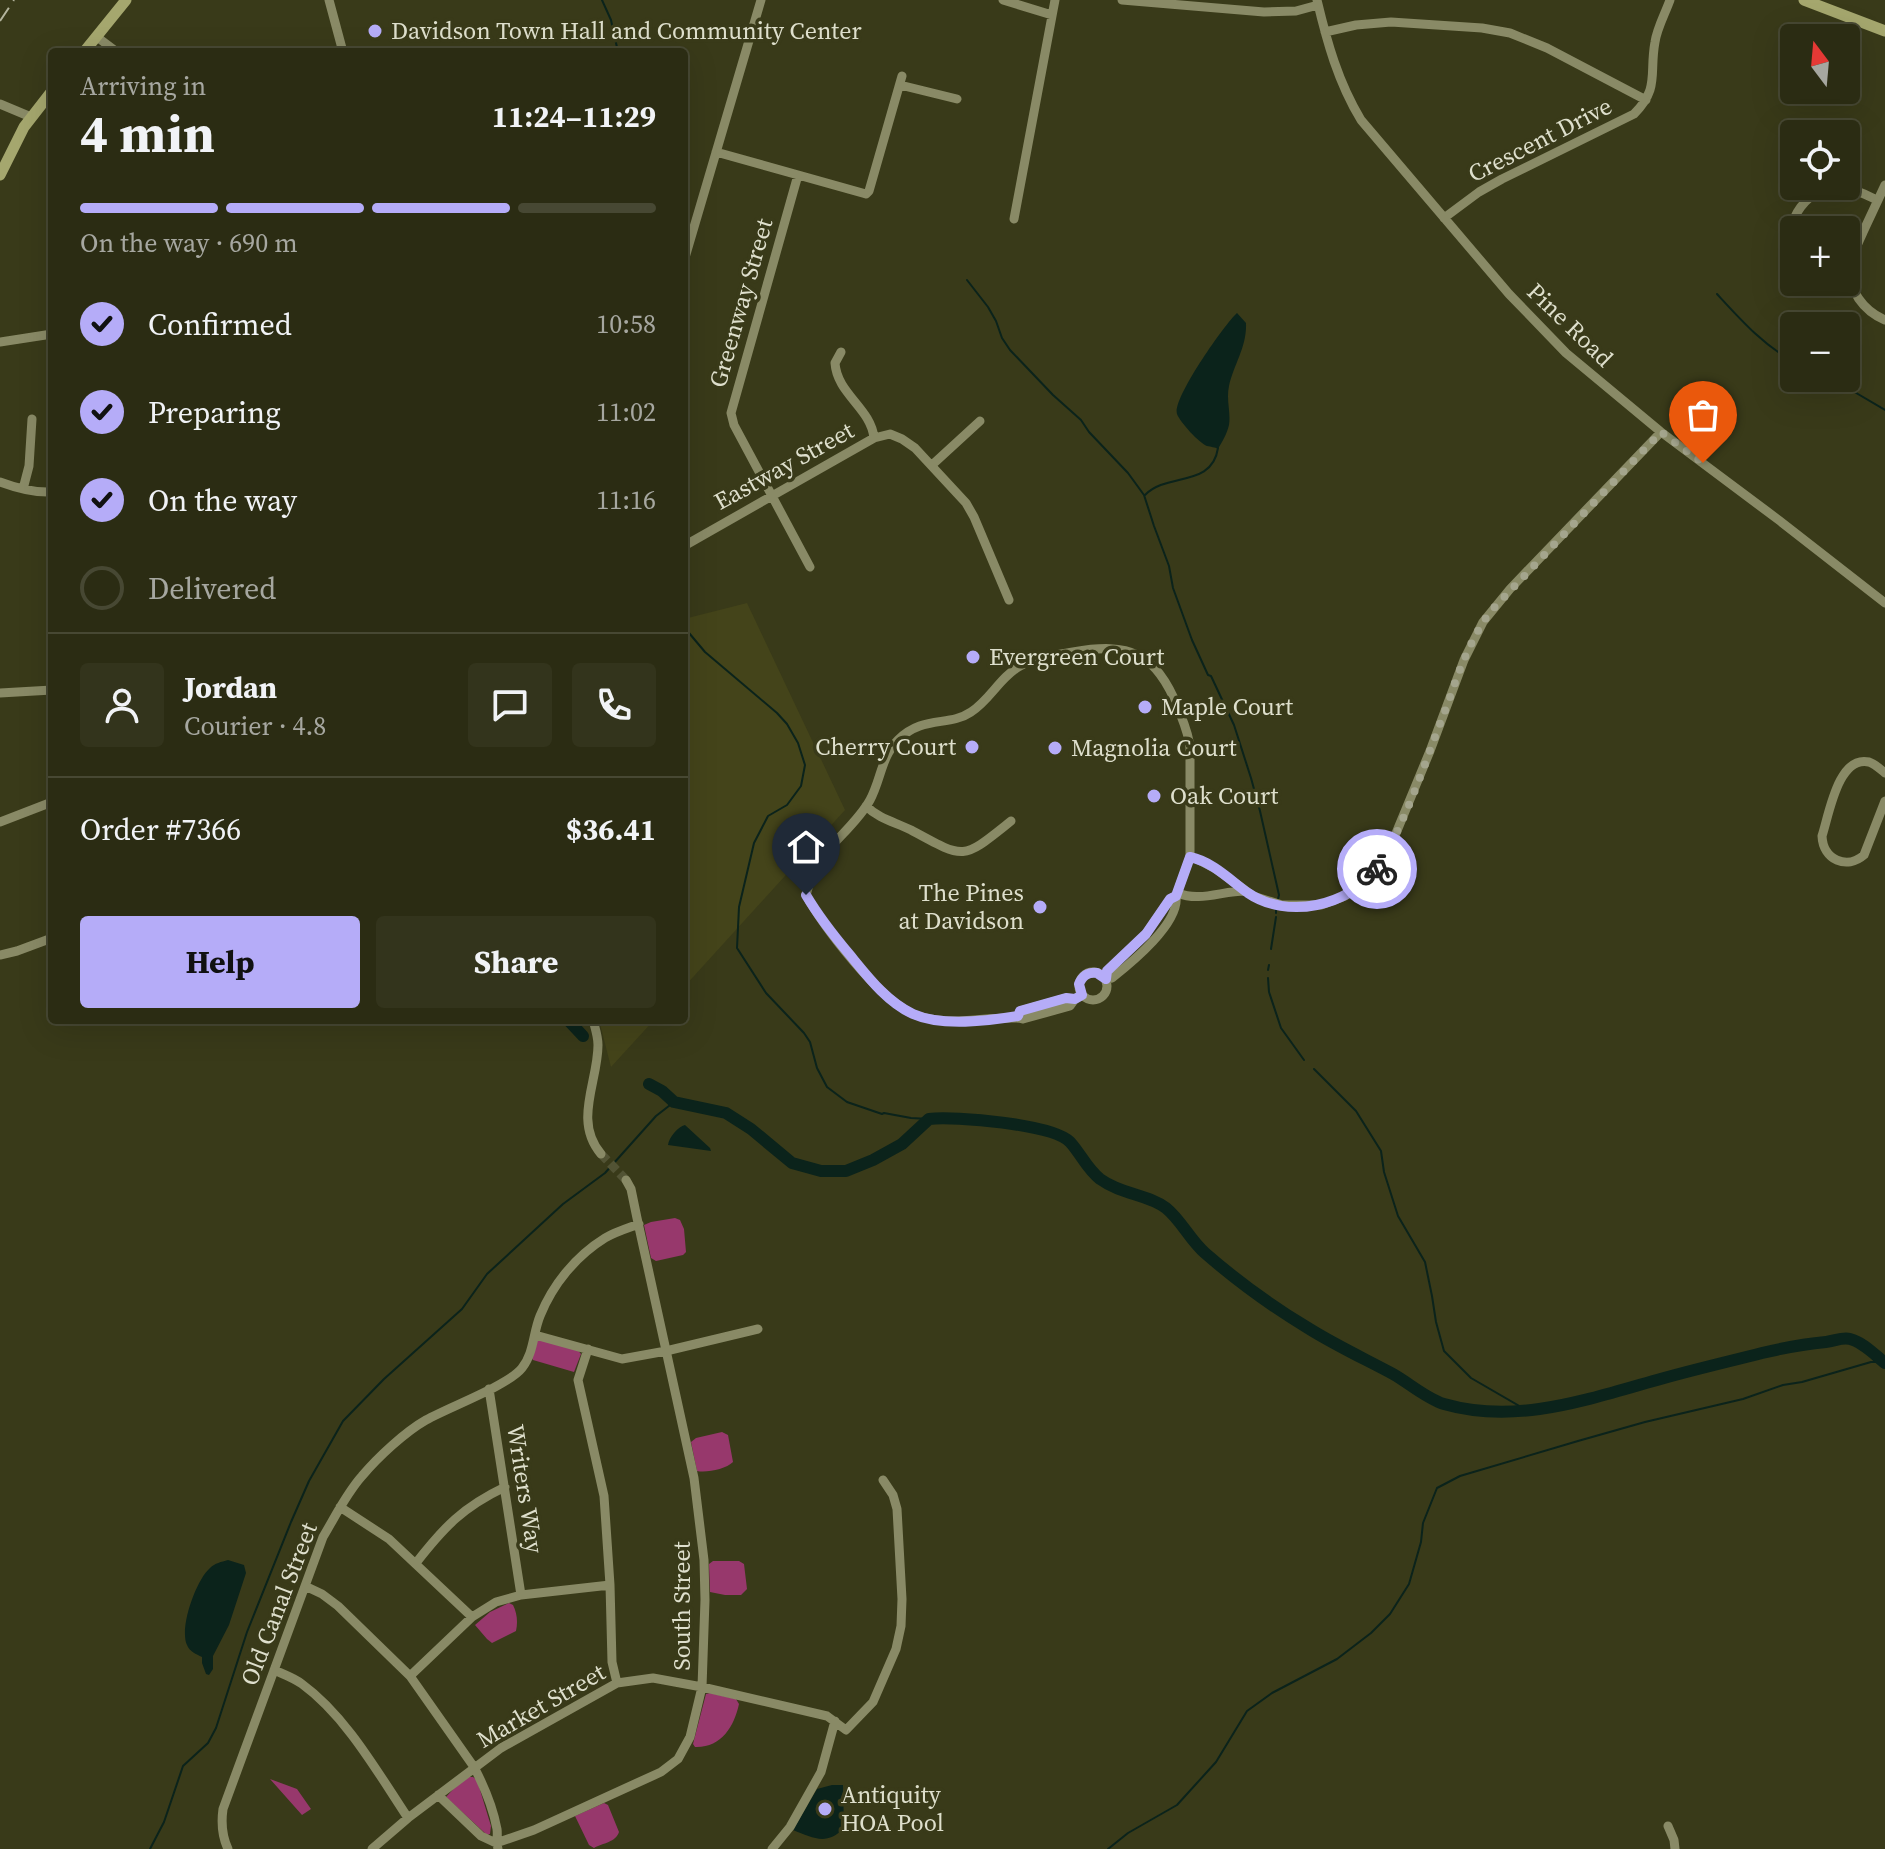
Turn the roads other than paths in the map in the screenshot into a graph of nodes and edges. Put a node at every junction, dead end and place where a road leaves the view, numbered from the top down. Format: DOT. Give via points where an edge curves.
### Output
graph roads {
  1 [pos="126,0"];
  2 [pos="329,0"];
  3 [pos="761,0"];
  4 [pos="1003,0"];
  5 [pos="1055,0"];
  6 [pos="1122,0"];
  7 [pos="1670,0"];
  8 [pos="1804,0"];
  9 [pos="1318,3"];
  10 [pos="1052,15"];
  11 [pos="1885,31"];
  12 [pos="1325,32"];
  13 [pos="97,37"];
  14 [pos="87,48"];
  15 [pos="112,48"];
  16 [pos="342,48"];
  17 [pos="48,96"];
  18 [pos="957,99"];
  19 [pos="1646,100"];
  20 [pos="0,104"];
  21 [pos="31,117"];
  22 [pos="716,152"];
  23 [pos="0,175"];
  24 [pos="798,175"];
  25 [pos="1885,185"];
  26 [pos="1877,200"];
  27 [pos="1795,216"];
  28 [pos="1444,218"];
  29 [pos="1014,219"];
  30 [pos="1860,240"];
  31 [pos="688,247"];
  32 [pos="1857,296"];
  33 [pos="1885,320"];
  34 [pos="48,335"];
  35 [pos="0,342"];
  36 [pos="841,352"];
  37 [pos="32,419"];
  38 [pos="980,421"];
  39 [pos="1661,432"];
  40 [pos="874,438"];
  41 [pos="932,465"];
  42 [pos="0,482"];
  43 [pos="23,489"];
  44 [pos="48,492"];
  45 [pos="772,496"];
  46 [pos="688,544"];
  47 [pos="810,567"];
  48 [pos="1009,600"];
  49 [pos="1885,603"];
  50 [pos="48,690"];
  51 [pos="0,693"];
  52 [pos="1885,773"];
  53 [pos="1885,801"];
  54 [pos="48,804"];
  55 [pos="866,806"];
  56 [pos="1011,821"];
  57 [pos="0,822"];
  58 [pos="1190,857"];
  59 [pos="1246,891"];
  60 [pos="1177,894"];
  61 [pos="48,939"];
  62 [pos="0,955"];
  63 [pos="1106,978"];
  64 [pos="1079,997"];
  65 [pos="594,1024"];
  66 [pos="601,1154"];
  67 [pos="626,1180"];
  68 [pos="639,1224"];
  69 [pos="758,1329"];
  70 [pos="535,1335"];
  71 [pos="588,1349"];
  72 [pos="666,1351"];
  73 [pos="489,1389"];
  74 [pos="883,1480"];
  75 [pos="505,1487"];
  76 [pos="340,1507"];
  77 [pos="416,1563"];
  78 [pos="610,1585"];
  79 [pos="305,1586"];
  80 [pos="521,1595"];
  81 [pos="472,1617"];
  82 [pos="274,1670"];
  83 [pos="410,1676"];
  84 [pos="617,1683"];
  85 [pos="702,1687"];
  86 [pos="835,1721"];
  87 [pos="474,1767"];
  88 [pos="438,1795"];
  89 [pos="408,1818"];
  90 [pos="1668,1826"];
  91 [pos="497,1846"];
  92 [pos="228,1849"];
  93 [pos="372,1849"];
  94 [pos="772,1849"];
  95 [pos="1675,1849"];
  1 -- 13 [label="main road"];
  2 -- 16 [label="street"];
  3 -- 22 [label="street"];
  4 -- 10 [label="street"];
  5 -- 10 [label="street"];
  6 -- 9 [label="street" via="1264,12 1296,11"];
  7 -- 19 [label="street, Crescent Drive" via="1657,34"];
  8 -- 11 [label="main road"];
  9 -- 12 [label="street, Pine Road"];
  10 -- 29 [label="street"];
  12 -- 19 [label="street" via="1391,22 1510,33"];
  12 -- 28 [label="street, Pine Road" via="1361,120"];
  13 -- 14 [label="main road"];
  13 -- 15 [label="street"];
  17 -- 21 [label="main road"];
  18 -- 24 [label="street" via="901,81 866,194"];
  19 -- 28 [label="street, Crescent Drive" via="1624,120 1502,179"];
  20 -- 21 [label="street"];
  21 -- 23 [label="main road"];
  22 -- 24 [label="street"];
  22 -- 31 [label="street"];
  24 -- 45 [label="street, Greenway Street" via="731,413"];
  25 -- 26 [label="street"];
  26 -- 27 [label="street" via="1851,189 1822,191"];
  26 -- 30 [label="street"];
  28 -- 39 [label="street, Pine Road" via="1558,346"];
  32 -- 33 [label="street" via="1866,309"];
  34 -- 35 [label="street"];
  36 -- 40 [label="street" via="835,363 839,380"];
  37 -- 43 [label="street"];
  38 -- 41 [label="street"];
  39 -- 49 [label="street, Pine Road"];
  39 -- 59 [label="street" via="1483,622 1387,855 1375,872 1352,893 1321,905 1282,905"];
  40 -- 41 [label="street, Eastway Street" via="896,436"];
  40 -- 45 [label="street, Eastway Street"];
  41 -- 48 [label="street, Eastway Street" via="970,508"];
  42 -- 43 [label="street"];
  43 -- 44 [label="street"];
  45 -- 46 [label="street, Eastway Street"];
  45 -- 47 [label="street, Greenway Street"];
  50 -- 51 [label="street"];
  52 -- 53 [label="street" via="1866,761 1852,765 1840,778 1822,836 1830,856 1845,863 1859,860"];
  54 -- 57 [label="street"];
  55 -- 56 [label="street" via="876,816 954,852 974,850"];
  55 -- 58 [label="street" via="890,749 912,729 969,714 1024,663 1119,648 1158,669 1187,732"];
  55 -- 64 [label="street" via="814,868 806,895 873,983 894,1002 925,1018 951,1021 1002,1019"];
  58 -- 59 [label="street"];
  58 -- 60 [label="street"];
  59 -- 60 [label="street" via="1197,898"];
  60 -- 63 [label="street"];
  61 -- 62 [label="street"];
  63 -- 64 [label="street" via="1108,987 1101,999"];
  63 -- 64 [label="street" via="1088,973 1079,984"];
  65 -- 66 [label="street" via="598,1047 587,1124"];
  67 -- 68 [label="street, South Street"];
  68 -- 70 [label="street, Old Canal Street" via="607,1237 581,1256 559,1280"];
  68 -- 72 [label="street, South Street"];
  69 -- 72 [label="street"];
  70 -- 71 [label="street"];
  70 -- 73 [label="street, Old Canal Street" via="522,1369"];
  71 -- 72 [label="street" via="622,1359"];
  71 -- 78 [label="street" via="578,1380 604,1496"];
  72 -- 85 [label="street, South Street" via="701,1532"];
  73 -- 75 [label="street, Writers Way"];
  73 -- 76 [label="street, Old Canal Street" via="422,1422 361,1476"];
  74 -- 86 [label="street, Market Street" via="897,1509 901,1626 873,1702 846,1730"];
  75 -- 77 [label="street" via="458,1516"];
  75 -- 80 [label="street, Writers Way"];
  76 -- 77 [label="street"];
  76 -- 79 [label="street, Old Canal Street"];
  77 -- 81 [label="street"];
  78 -- 80 [label="street"];
  78 -- 84 [label="street"];
  79 -- 82 [label="street, Old Canal Street"];
  79 -- 83 [label="street" via="338,1606"];
  80 -- 81 [label="street"];
  81 -- 83 [label="street"];
  82 -- 89 [label="street" via="301,1683 332,1711"];
  82 -- 92 [label="street, Old Canal Street" via="223,1809"];
  83 -- 87 [label="street"];
  84 -- 85 [label="street, Market Street" via="653,1678"];
  84 -- 87 [label="street, Market Street"];
  85 -- 86 [label="street, Market Street"];
  85 -- 91 [label="street, South Street" via="690,1737 678,1759 661,1772"];
  86 -- 94 [label="street" via="821,1772"];
  87 -- 88 [label="street, Market Street"];
  87 -- 91 [label="street"];
  88 -- 89 [label="street, Market Street"];
  88 -- 91 [label="street"];
  89 -- 93 [label="street, Market Street"];
  90 -- 95 [label="street"];
}
